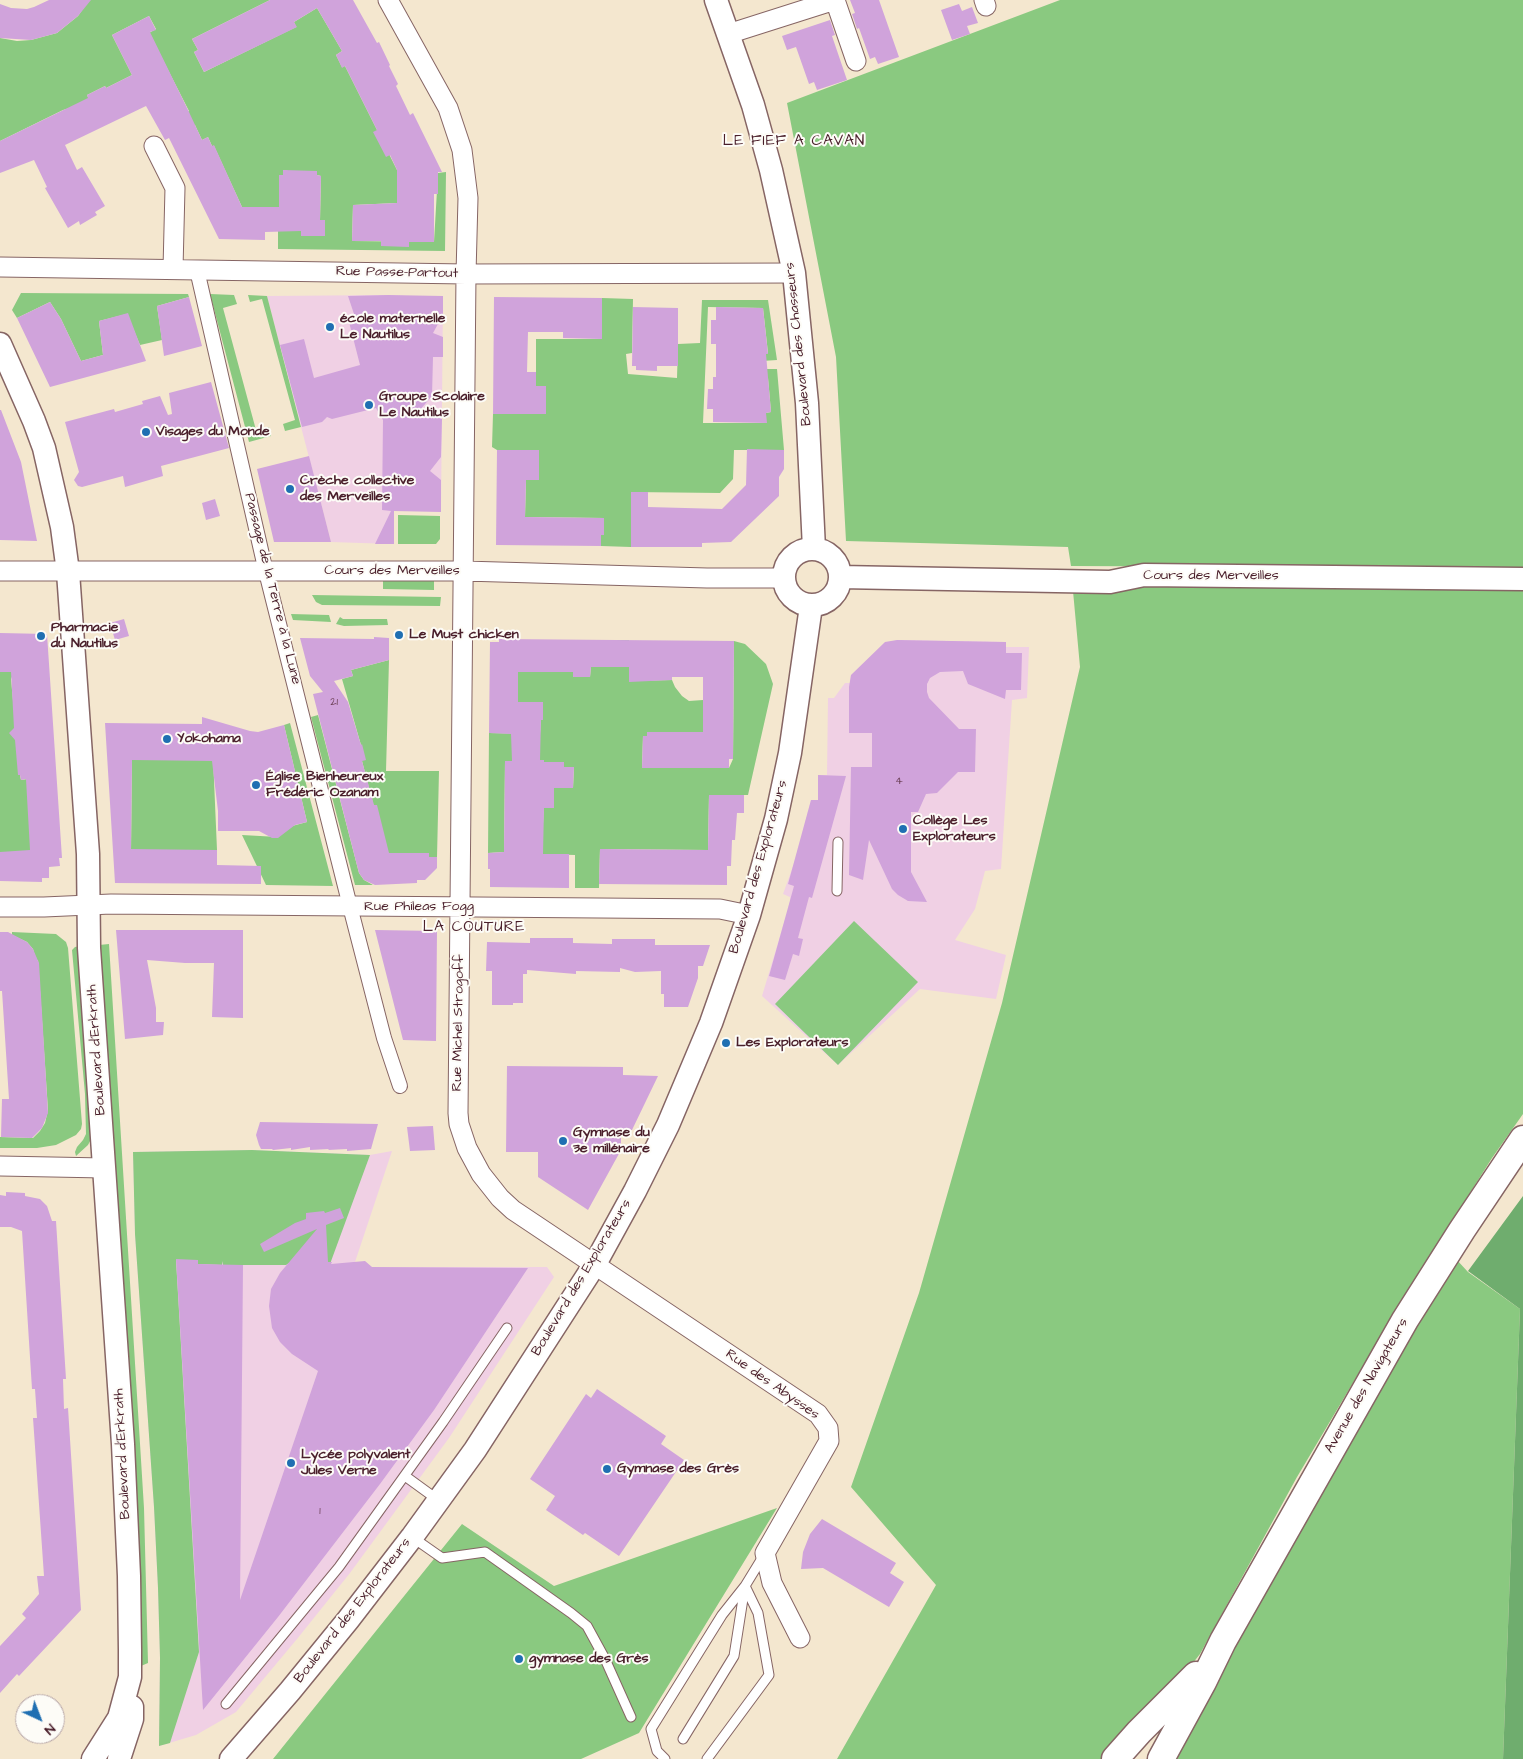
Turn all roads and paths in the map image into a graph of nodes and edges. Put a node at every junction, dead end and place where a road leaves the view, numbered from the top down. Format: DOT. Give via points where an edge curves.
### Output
graph roads {
  1 [pos="388,0"];
  2 [pos="716,0"];
  3 [pos="728,34"];
  4 [pos="856,61"];
  5 [pos="154,146"];
  6 [pos="0,267"];
  7 [pos="173,269"];
  8 [pos="196,270"];
  9 [pos="794,273"];
  10 [pos="466,274"];
  11 [pos="0,344"];
  12 [pos="814,549"];
  13 [pos="0,571"];
  14 [pos="68,572"];
  15 [pos="266,572"];
  16 [pos="464,572"];
  17 [pos="840,577"];
  18 [pos="784,578"];
  19 [pos="1523,579"];
  20 [pos="811,606"];
  21 [pos="838,842"];
  22 [pos="838,891"];
  23 [pos="89,904"];
  24 [pos="0,907"];
  25 [pos="350,907"];
  26 [pos="460,908"];
  27 [pos="749,914"];
  28 [pos="400,1086"];
  29 [pos="1523,1139"];
  30 [pos="0,1166"];
  31 [pos="104,1168"];
  32 [pos="595,1264"];
  33 [pos="508,1328"];
  34 [pos="405,1476"];
  35 [pos="438,1500"];
  36 [pos="412,1537"];
  37 [pos="765,1553"];
  38 [pos="745,1586"];
  39 [pos="800,1638"];
  40 [pos="1223,1641"];
  41 [pos="130,1677"];
  42 [pos="226,1704"];
  43 [pos="631,1717"];
  44 [pos="683,1739"];
  45 [pos="93,1759"];
  46 [pos="119,1759"];
  47 [pos="231,1759"];
  48 [pos="666,1759"];
  49 [pos="707,1759"];
  50 [pos="1115,1759"];
  51 [pos="1161,1759"];
  1 -- 10 [label="street, Rue Michel Strogoff" via="448,108 462,150 468,198"];
  2 -- 3 [label="street, Boulevard des Chasseurs"];
  3 -- 4 [label="street" via="836,0"];
  3 -- 9 [label="street, Boulevard des Chasseurs" via="766,152"];
  5 -- 7 [label="street" via="175,188"];
  6 -- 7 [label="street, Rue Passe-Partout"];
  7 -- 8 [label="street, Rue Passe-Partout"];
  8 -- 10 [label="street, Rue Passe-Partout"];
  8 -- 15 [label="street, Passage de la Terre à la Lune"];
  9 -- 10 [label="street, Rue Passe-Partout"];
  9 -- 12 [label="street, Boulevard des Chasseurs" via="807,403"];
  10 -- 16 [label="street, Rue Michel Strogoff"];
  11 -- 14 [label="street, Boulevard d'Erkrath" via="44,448 58,505"];
  12 -- 17 [label="street" via="834,560"];
  12 -- 18 [label="street" via="800,552 792,558 784,570"];
  13 -- 14 [label="street, Cours des Merveilles"];
  14 -- 15 [label="street, Cours des Merveilles"];
  14 -- 23 [label="street, Boulevard d'Erkrath"];
  15 -- 16 [label="street, Cours des Merveilles"];
  15 -- 25 [label="street, Passage de la Terre à la Lune"];
  16 -- 18 [label="street, Cours des Merveilles"];
  16 -- 26 [label="street, Rue Michel Strogoff"];
  17 -- 19 [label="street, Cours des Merveilles" via="1110,582 1144,575"];
  17 -- 20 [label="street" via="833,596"];
  18 -- 20 [label="street" via="792,598"];
  20 -- 27 [label="street, Boulevard des Explorateurs" via="790,753 776,819"];
  21 -- 22 [label="lane"];
  23 -- 24 [label="street, Rue Phileas Fogg"];
  23 -- 25 [label="street, Rue Phileas Fogg"];
  23 -- 31 [label="street, Boulevard d'Erkrath"];
  25 -- 26 [label="street, Rue Phileas Fogg"];
  25 -- 28 [label="street, Passage de la Terre à la Lune"];
  26 -- 27 [label="street, Rue Phileas Fogg" via="720,909"];
  26 -- 32 [label="street, Rue Michel Strogoff" via="458,1113 462,1136 472,1160 500,1198 524,1219"];
  27 -- 32 [label="street, Boulevard des Explorateurs" via="711,1023 668,1125"];
  29 -- 40 [label="main road, Avenue des Navigateurs" via="1405,1320"];
  30 -- 31 [label="street"];
  31 -- 41 [label="street, Boulevard d'Erkrath" via="130,1576"];
  32 -- 35 [label="street, Boulevard des Explorateurs" via="475,1450"];
  32 -- 37 [label="street, Rue des Abysses" via="818,1414 828,1428 829,1441"];
  33 -- 34 [label="lane"];
  34 -- 35 [label="lane"];
  34 -- 42 [label="lane" via="339,1567"];
  35 -- 36 [label="street, Boulevard des Explorateurs"];
  36 -- 43 [label="lane" via="442,1558 485,1552 587,1626"];
  36 -- 47 [label="street, Boulevard des Explorateurs" via="290,1691"];
  37 -- 38 [label="lane"];
  37 -- 39 [label="street" via="772,1583"];
  38 -- 44 [label="lane" via="734,1656"];
  38 -- 48 [label="lane" via="722,1616 651,1729 657,1751"];
  38 -- 49 [label="lane" via="758,1614 768,1676"];
  40 -- 50 [label="main road, Avenue des Navigateurs" via="1197,1674"];
  40 -- 51 [label="main road, Avenue des Navigateurs"];
  41 -- 45 [label="street, Boulevard d'Erkrath" via="119,1718"];
  41 -- 46 [label="street" via="132,1719"];
}
